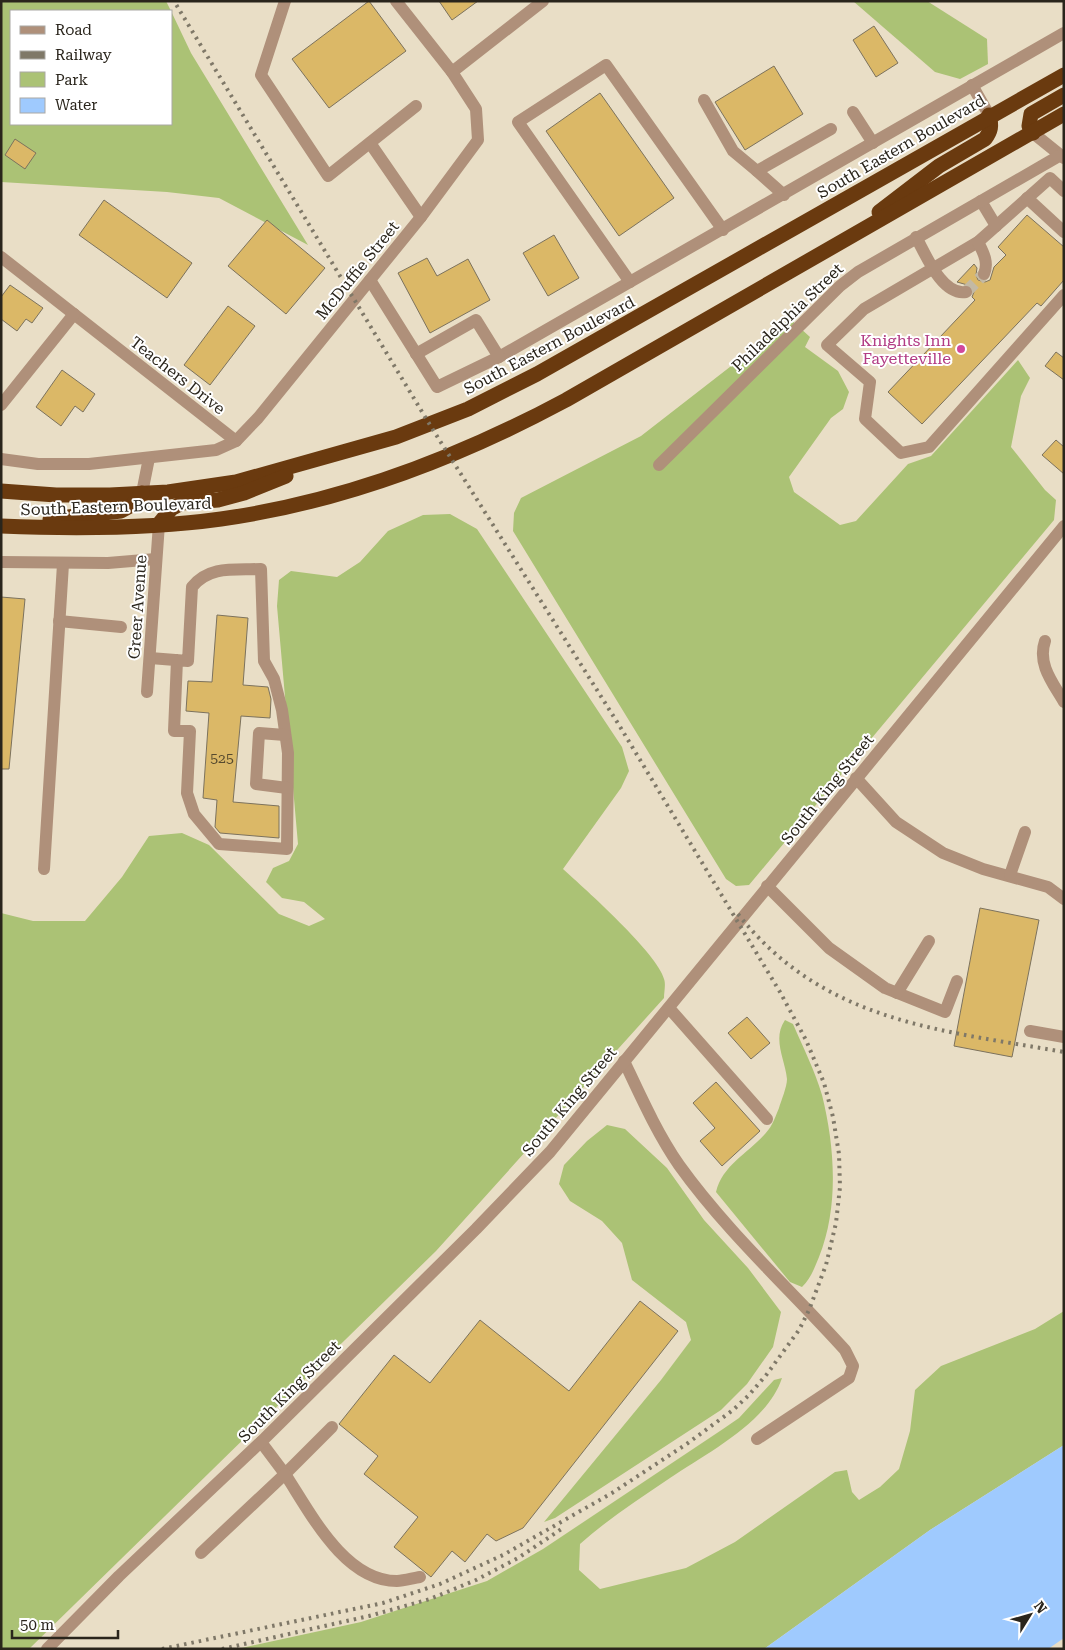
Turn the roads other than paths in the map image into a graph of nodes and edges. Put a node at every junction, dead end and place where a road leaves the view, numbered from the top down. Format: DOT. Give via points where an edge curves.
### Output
graph roads {
  1 [pos="285,1"];
  2 [pos="396,1"];
  3 [pos="543,1"];
  4 [pos="1064,33"];
  5 [pos="452,72"];
  6 [pos="1064,75"];
  7 [pos="972,85"];
  8 [pos="1064,95"];
  9 [pos="704,100"];
  10 [pos="416,106"];
  11 [pos="853,112"];
  12 [pos="1064,114"];
  13 [pos="989,115"];
  14 [pos="831,129"];
  15 [pos="1033,132"];
  16 [pos="873,143"];
  17 [pos="370,144"];
  18 [pos="1061,157"];
  19 [pos="1041,166"];
  20 [pos="757,172"];
  21 [pos="1050,178"];
  22 [pos="1064,191"];
  23 [pos="784,195"];
  24 [pos="1027,198"];
  25 [pos="981,200"];
  26 [pos="421,217"];
  27 [pos="996,226"];
  28 [pos="723,230"];
  29 [pos="1064,232"];
  30 [pos="916,237"];
  31 [pos="978,242"];
  32 [pos="825,252"];
  33 [pos="1,257"];
  34 [pos="934,268"];
  35 [pos="984,274"];
  36 [pos="370,280"];
  37 [pos="630,282"];
  38 [pos="966,292"];
  39 [pos="1064,295"];
  40 [pos="74,314"];
  41 [pos="416,354"];
  42 [pos="499,357"];
  43 [pos="1,405"];
  44 [pos="236,440"];
  45 [pos="340,454"];
  46 [pos="148,458"];
  47 [pos="1,460"];
  48 [pos="659,464"];
  49 [pos="1,491"];
  50 [pos="142,493"];
  51 [pos="158,524"];
  52 [pos="1,525"];
  53 [pos="1064,526"];
  54 [pos="156,559"];
  55 [pos="1,562"];
  56 [pos="63,564"];
  57 [pos="59,622"];
  58 [pos="121,627"];
  59 [pos="1045,641"];
  60 [pos="150,658"];
  61 [pos="177,660"];
  62 [pos="147,692"];
  63 [pos="1064,702"];
  64 [pos="285,735"];
  65 [pos="856,778"];
  66 [pos="287,788"];
  67 [pos="1025,832"];
  68 [pos="44,869"];
  69 [pos="1010,875"];
  70 [pos="768,886"];
  71 [pos="1064,899"];
  72 [pos="929,941"];
  73 [pos="957,981"];
  74 [pos="897,993"];
  75 [pos="669,1008"];
  76 [pos="1030,1031"];
  77 [pos="1064,1036"];
  78 [pos="624,1061"];
  79 [pos="767,1119"];
  80 [pos="332,1427"];
  81 [pos="757,1439"];
  82 [pos="261,1442"];
  83 [pos="285,1474"];
  84 [pos="201,1553"];
  85 [pos="420,1577"];
  86 [pos="47,1649"];
  1 -- 17 [label="street" via="261,75 328,176"];
  2 -- 5 [label="street"];
  3 -- 5 [label="street"];
  4 -- 7 [label="street, South Eastern Boulevard"];
  5 -- 26 [label="street, McDuffie Street" via="476,108 478,140"];
  6 -- 13 [label="highway, South Eastern Boulevard"];
  7 -- 13 [label="street"];
  7 -- 16 [label="street, South Eastern Boulevard"];
  8 -- 15 [label="highway" via="1031,114 1029,126"];
  9 -- 20 [label="street" via="733,150"];
  10 -- 17 [label="street"];
  11 -- 16 [label="street"];
  12 -- 15 [label="highway, South Eastern Boulevard"];
  13 -- 32 [label="highway" via="992,125 985,139 939,166"];
  13 -- 45 [label="highway, South Eastern Boulevard" via="537,374 453,415"];
  14 -- 20 [label="street"];
  15 -- 18 [label="street"];
  15 -- 32 [label="highway, South Eastern Boulevard"];
  16 -- 23 [label="street, South Eastern Boulevard"];
  17 -- 26 [label="street"];
  18 -- 19 [label="street, Philadelphia Street"];
  19 -- 21 [label="street"];
  19 -- 25 [label="street, Philadelphia Street"];
  20 -- 23 [label="street"];
  21 -- 22 [label="street"];
  21 -- 24 [label="street"];
  23 -- 28 [label="street, South Eastern Boulevard"];
  24 -- 27 [label="street"];
  24 -- 29 [label="street"];
  25 -- 27 [label="street"];
  25 -- 30 [label="street, Philadelphia Street"];
  26 -- 36 [label="street, McDuffie Street"];
  27 -- 31 [label="street"];
  28 -- 37 [label="street, South Eastern Boulevard"];
  28 -- 37 [label="street" via="606,65 518,122"];
  30 -- 34 [label="street"];
  30 -- 48 [label="street, Philadelphia Street" via="840,286"];
  31 -- 34 [label="street"];
  31 -- 35 [label="street" via="985,256 987,268"];
  32 -- 51 [label="highway, South Eastern Boulevard" via="566,400 450,457 399,476 292,505 220,519"];
  33 -- 40 [label="street, Teachers Drive"];
  34 -- 38 [label="street" via="952,291"];
  34 -- 39 [label="street" via="864,309 827,345 870,382 865,419 901,453 929,447"];
  36 -- 41 [label="street, South Eastern Boulevard"];
  36 -- 44 [label="street, McDuffie Street" via="258,418"];
  37 -- 42 [label="street, South Eastern Boulevard"];
  40 -- 43 [label="street"];
  40 -- 44 [label="street, Teachers Drive"];
  41 -- 42 [label="street, South Eastern Boulevard" via="436,386"];
  41 -- 42 [label="street" via="476,320"];
  44 -- 46 [label="street" via="216,450"];
  45 -- 50 [label="highway, South Eastern Boulevard" via="236,482"];
  45 -- 51 [label="highway" via="244,493 182,504 171,509"];
  46 -- 47 [label="street" via="89,464"];
  46 -- 50 [label="street"];
  49 -- 50 [label="highway, South Eastern Boulevard" via="56,495"];
  50 -- 52 [label="highway" via="132,505 121,511"];
  51 -- 52 [label="highway, South Eastern Boulevard" via="45,528"];
  51 -- 54 [label="street, Greer Avenue"];
  53 -- 65 [label="street, South King Street"];
  54 -- 56 [label="street"];
  54 -- 60 [label="street, Greer Avenue"];
  55 -- 56 [label="street"];
  56 -- 57 [label="street"];
  57 -- 58 [label="street"];
  57 -- 68 [label="street"];
  59 -- 63 [label="street" via="1042,658 1046,672"];
  60 -- 61 [label="street"];
  60 -- 62 [label="street, Greer Avenue"];
  61 -- 64 [label="street" via="188,661 192,587 199,578 213,571 261,569 264,661 274,679"];
  61 -- 66 [label="street" via="174,730 190,731 187,793 194,814 218,844 287,849"];
  64 -- 66 [label="street"];
  64 -- 66 [label="street" via="259,733 256,784"];
  65 -- 69 [label="street" via="896,822 943,853 983,869"];
  65 -- 70 [label="street, South King Street"];
  67 -- 69 [label="street"];
  69 -- 71 [label="street" via="1048,887"];
  70 -- 74 [label="street" via="829,948"];
  70 -- 75 [label="street, South King Street"];
  72 -- 74 [label="street"];
  73 -- 74 [label="street" via="945,1012"];
  75 -- 78 [label="street, South King Street"];
  75 -- 79 [label="street"];
  76 -- 77 [label="street"];
  78 -- 81 [label="street" via="652,1121 679,1165 706,1200 845,1350 853,1366 849,1378"];
  78 -- 82 [label="street, South King Street" via="550,1152 499,1206"];
  80 -- 83 [label="street"];
  82 -- 83 [label="street"];
  82 -- 86 [label="street, South King Street"];
  83 -- 84 [label="street"];
  83 -- 85 [label="street" via="332,1546 351,1563 376,1577 397,1581"];
}
